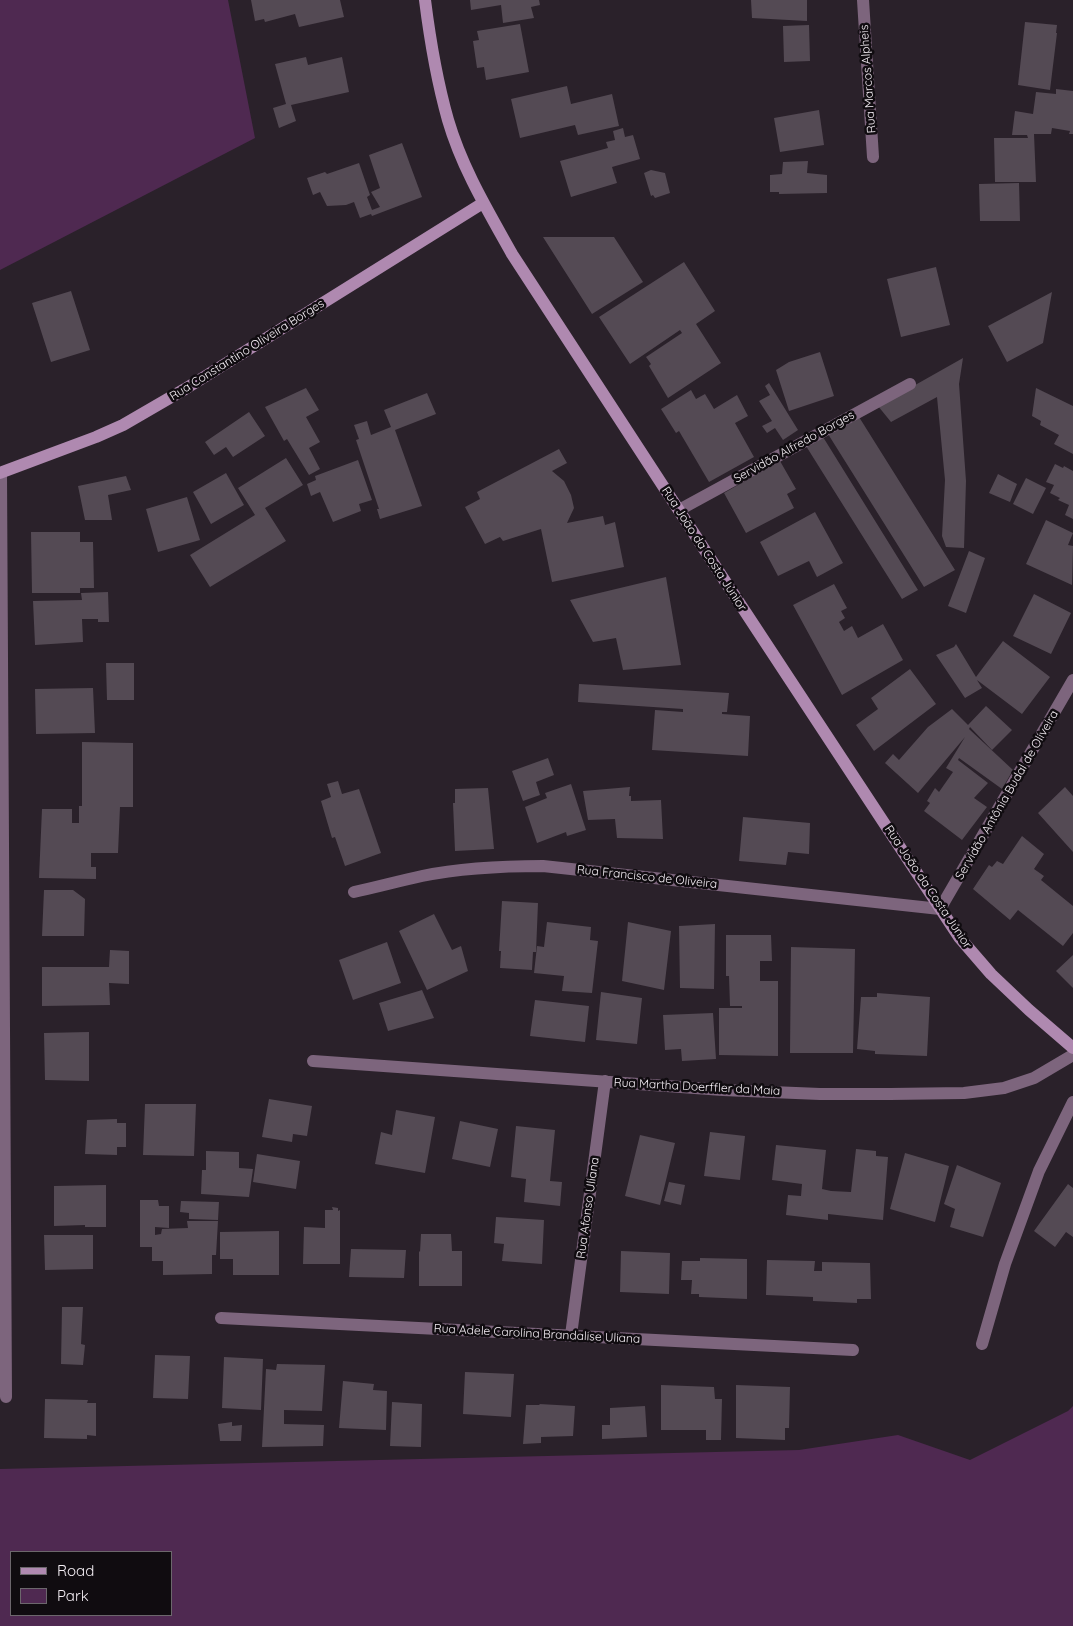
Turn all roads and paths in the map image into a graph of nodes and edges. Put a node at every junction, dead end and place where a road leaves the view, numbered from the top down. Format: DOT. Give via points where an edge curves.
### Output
graph roads {
  1 [pos="425,0"];
  2 [pos="863,0"];
  3 [pos="873,158"];
  4 [pos="483,203"];
  5 [pos="910,384"];
  6 [pos="0,473"];
  7 [pos="679,510"];
  8 [pos="1073,680"];
  9 [pos="354,892"];
  10 [pos="940,909"];
  11 [pos="1073,1048"];
  12 [pos="1073,1055"];
  13 [pos="313,1061"];
  14 [pos="605,1081"];
  15 [pos="1073,1102"];
  16 [pos="221,1318"];
  17 [pos="571,1336"];
  18 [pos="982,1344"];
  19 [pos="853,1350"];
  20 [pos="6,1397"];
  1 -- 4 [label="main road, Rua João da Costa Júnior" via="436,73 449,121"];
  2 -- 3 [label="street, Rua Marcos Alpheis"];
  4 -- 6 [label="main road, Rua Constantino Oliveira Borges" via="145,413 96,437"];
  4 -- 7 [label="main road, Rua João da Costa Júnior" via="512,254"];
  5 -- 7 [label="street, Servidão Alfredo Borges"];
  6 -- 20 [label="street"];
  7 -- 10 [label="main road, Rua João da Costa Júnior"];
  8 -- 10 [label="street, Servidão Antônia Budal de Oliveira"];
  9 -- 10 [label="street, Rua Francisco de Oliveira" via="431,875 544,866"];
  10 -- 11 [label="main road, Rua João da Costa Júnior" via="991,974"];
  12 -- 14 [label="street, Rua Martha Doerffler da Maia" via="1034,1078 1004,1088 964,1093 820,1094"];
  13 -- 14 [label="street, Rua Martha Doerffler da Maia"];
  14 -- 17 [label="street, Rua Afonso Uliana"];
  15 -- 18 [label="street" via="1039,1171 1005,1264"];
  16 -- 17 [label="street, Rua Adele Carolina Brandalise Uliana"];
  17 -- 19 [label="street, Rua Adele Carolina Brandalise Uliana"];
}
